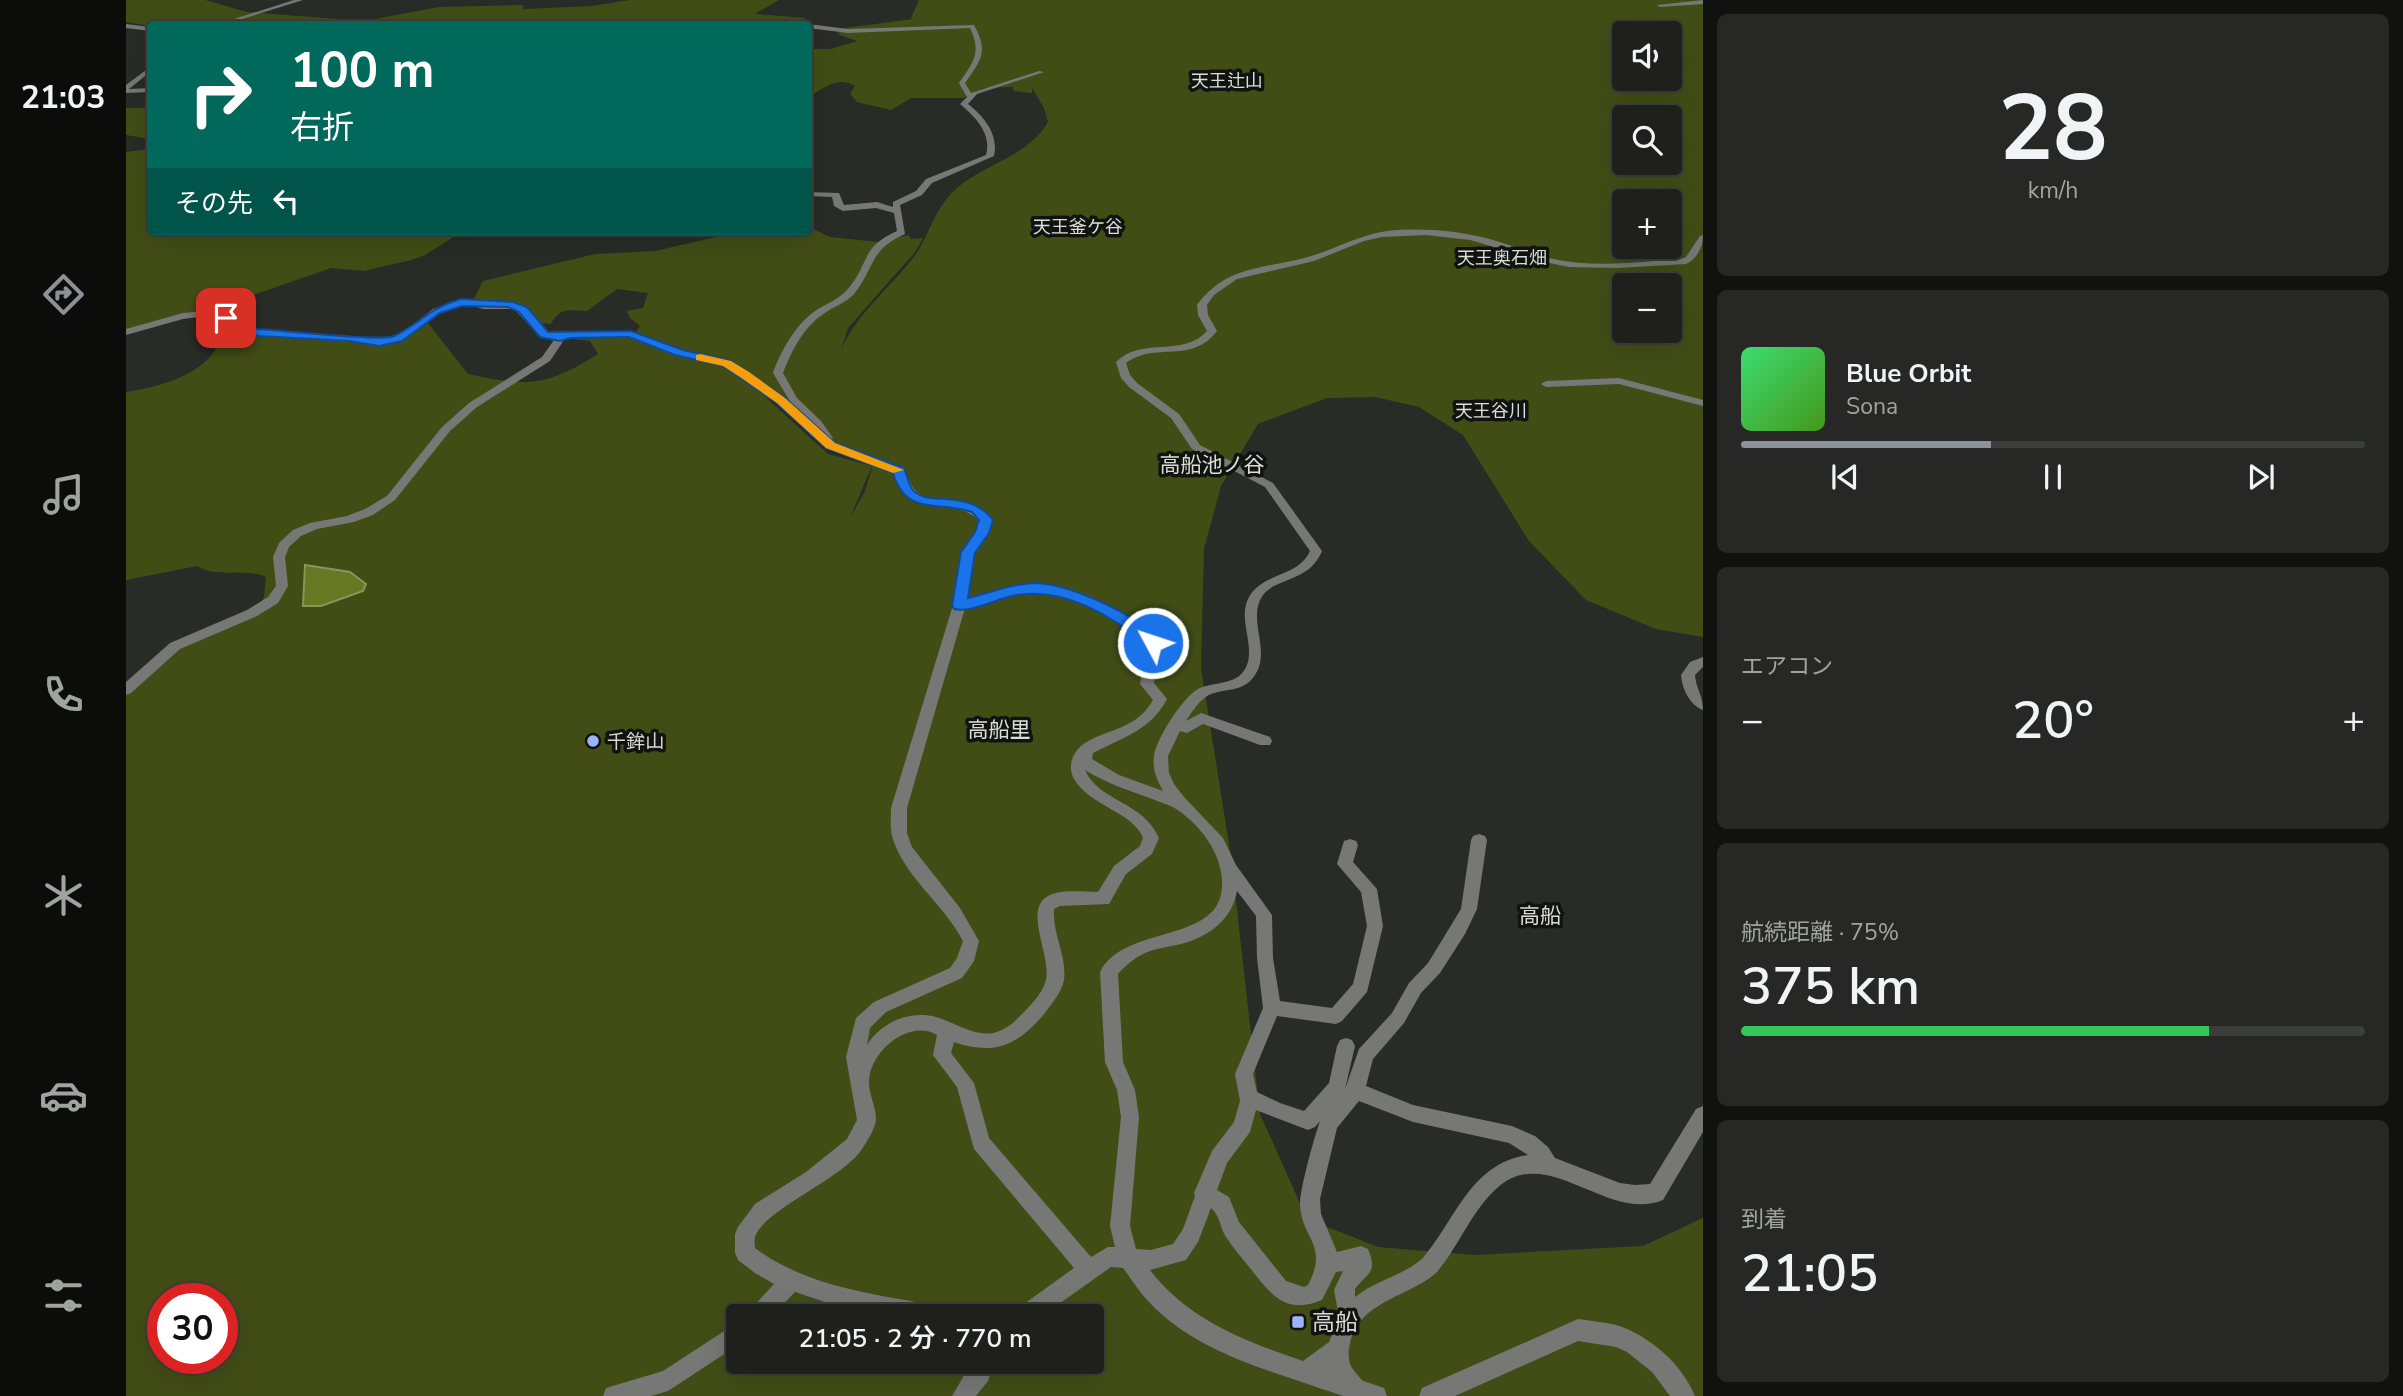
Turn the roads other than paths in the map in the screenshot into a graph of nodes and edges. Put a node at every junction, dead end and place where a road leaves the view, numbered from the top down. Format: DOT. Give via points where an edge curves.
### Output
graph roads {
  1 [pos="300,0"];
  2 [pos="1703,2"];
  3 [pos="1660,5"];
  4 [pos="238,21"];
  5 [pos="126,26"];
  6 [pos="812,26"];
  7 [pos="147,29"];
  8 [pos="147,72"];
  9 [pos="1041,72"];
  10 [pos="126,90"];
  11 [pos="147,90"];
  12 [pos="970,96"];
  13 [pos="812,194"];
  14 [pos="900,212"];
  15 [pos="1703,238"];
  16 [pos="126,332"];
  17 [pos="560,338"];
  18 [pos="1546,384"];
  19 [pos="1703,403"];
  20 [pos="830,446"];
  21 [pos="959,605"];
  22 [pos="1703,662"];
  23 [pos="126,690"];
  24 [pos="1703,705"];
  25 [pos="1179,723"];
  26 [pos="1265,741"];
  27 [pos="1086,750"];
  28 [pos="1186,807"];
  29 [pos="1479,841"];
  30 [pos="1350,845"];
  31 [pos="1230,868"];
  32 [pos="1272,1008"];
  33 [pos="947,1032"];
  34 [pos="1346,1046"];
  35 [pos="859,1080"];
  36 [pos="1356,1090"];
  37 [pos="1248,1097"];
  38 [pos="1703,1115"];
  39 [pos="1550,1167"];
  40 [pos="1204,1193"];
  41 [pos="1128,1258"];
  42 [pos="1328,1264"];
  43 [pos="1088,1269"];
  44 [pos="791,1281"];
  45 [pos="769,1304"];
  46 [pos="884,1304"];
  47 [pos="1040,1304"];
  48 [pos="1350,1320"];
  49 [pos="726,1341"];
  50 [pos="1336,1350"];
  51 [pos="979,1374"];
  52 [pos="1315,1375"];
  53 [pos="1366,1393"];
  54 [pos="614,1396"];
  55 [pos="963,1396"];
  56 [pos="1430,1396"];
  57 [pos="1684,1396"];
  1 -- 4 [label="street"];
  2 -- 3 [label="street"];
  5 -- 7 [label="street"];
  6 -- 12 [label="street" via="848,31 972,26 979,58 962,83"];
  8 -- 10 [label="street"];
  9 -- 12 [label="street"];
  10 -- 11 [label="street"];
  12 -- 14 [label="street" via="964,104 985,127 992,142 990,156 929,181 924,190 896,204"];
  13 -- 14 [label="street" via="835,195 843,208 877,205"];
  14 -- 20 [label="street" via="902,232 884,240 871,254 853,290 816,314 782,357 778,373 796,403 824,429"];
  15 -- 25 [label="street" via="1683,262 1574,263 1555,262 1461,235 1372,236 1304,262 1245,273 1206,298 1203,315 1212,331 1199,344 1125,358 1121,368 1133,385 1175,416 1195,447 1269,485 1316,551 1306,568 1261,590 1254,599 1250,611 1257,649 1250,674 1200,695"];
  16 -- 17 [label="street" via="187,315 209,314 244,330 379,343 406,334 436,311 467,301 517,306 539,331"];
  17 -- 20 [label="street" via="631,334 679,353 727,364 781,401"];
  17 -- 23 [label="street" via="546,359 473,405 446,429 391,498 369,512 297,533 279,557 282,586 273,600 252,614 175,646"];
  18 -- 19 [label="street" via="1619,381"];
  20 -- 21 [label="street" via="899,470 905,489 916,500 961,504 977,509 986,520 968,552"];
  21 -- 27 [label="street" via="1038,588 1101,606 1153,643 1147,684 1160,699 1155,712"];
  21 -- 35 [label="street" via="899,808 900,835 912,859 961,918 971,941 956,973 880,1007 862,1024 855,1057"];
  22 -- 24 [label="street" via="1688,672 1688,683"];
  25 -- 26 [label="street" via="1187,728 1201,718"];
  25 -- 28 [label="street" via="1160,760 1167,786"];
  27 -- 28 [label="street" via="1084,761 1093,772"];
  27 -- 33 [label="street" via="1078,757 1077,767 1083,782 1146,825 1151,838 1146,850 1120,870 1103,899 1057,899 1046,906 1055,981 1027,1021 989,1044"];
  28 -- 31 [label="street" via="1213,834"];
  29 -- 36 [label="street" via="1469,909 1460,929 1398,1018 1365,1055"];
  30 -- 32 [label="street" via="1345,864 1369,889 1375,926 1361,987 1336,1016"];
  31 -- 32 [label="street" via="1264,915"];
  31 -- 41 [label="street" via="1225,906 1209,925 1195,935 1132,948 1109,972 1114,1062 1126,1090 1130,1117 1120,1226"];
  32 -- 37 [label="street" via="1244,1074"];
  33 -- 35 [label="street" via="934,1024 893,1030 877,1040"];
  33 -- 43 [label="street" via="942,1055 965,1083 981,1143"];
  34 -- 37 [label="street" via="1337,1087 1308,1121"];
  35 -- 44 [label="street" via="867,1121 854,1145 762,1212 745,1234 745,1253 759,1267"];
  36 -- 39 [label="street" via="1424,1117 1516,1138 1536,1146"];
  36 -- 42 [label="street" via="1328,1124 1313,1181 1311,1215"];
  37 -- 40 [label="street" via="1243,1126 1219,1158"];
  38 -- 39 [label="street" via="1656,1193 1634,1195"];
  39 -- 48 [label="street" via="1516,1166 1501,1173 1483,1188 1429,1267 1375,1294"];
  40 -- 41 [label="street" via="1191,1235 1179,1253 1151,1260"];
  40 -- 42 [label="street" via="1222,1204 1232,1229 1280,1290 1304,1297 1315,1293"];
  41 -- 43 [label="street" via="1108,1257"];
  41 -- 52 [label="street" via="1157,1296 1192,1324 1245,1352"];
  42 -- 48 [label="street" via="1361,1256 1363,1266 1347,1279 1343,1295"];
  43 -- 47 [label="street"];
  44 -- 45 [label="street"];
  44 -- 46 [label="street"];
  48 -- 50 [label="street"];
  49 -- 54 [label="street" via="668,1380"];
  50 -- 52 [label="street"];
  50 -- 53 [label="street" via="1340,1370"];
  51 -- 55 [label="street"];
  52 -- 53 [label="street"];
  56 -- 57 [label="street" via="1578,1330 1634,1344 1660,1364"];
}
